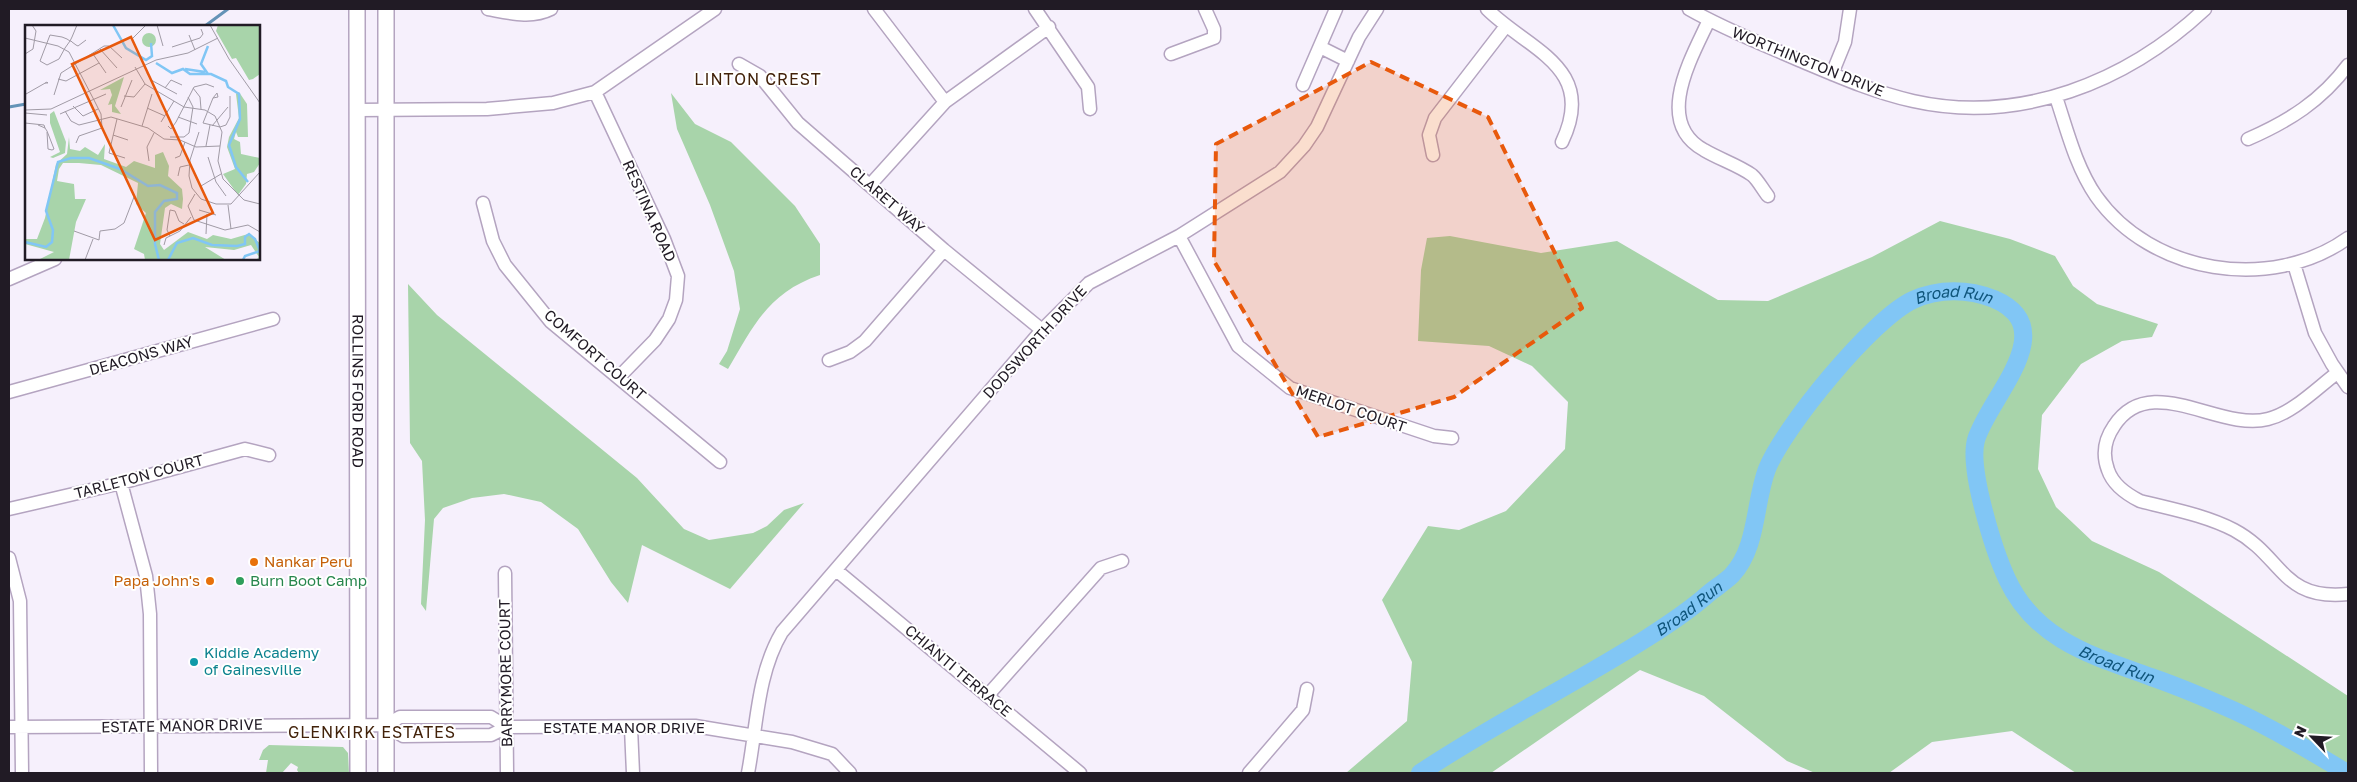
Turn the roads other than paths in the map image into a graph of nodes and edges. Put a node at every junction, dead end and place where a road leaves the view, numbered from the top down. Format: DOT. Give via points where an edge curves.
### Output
graph roads {
  1 [pos="356,9"];
  2 [pos="386,9"];
  3 [pos="488,9"];
  4 [pos="551,9"];
  5 [pos="715,9"];
  6 [pos="874,9"];
  7 [pos="1035,9"];
  8 [pos="1205,9"];
  9 [pos="1336,9"];
  10 [pos="1377,9"];
  11 [pos="1487,9"];
  12 [pos="1689,9"];
  13 [pos="1850,9"];
  14 [pos="2205,9"];
  15 [pos="1709,20"];
  16 [pos="1506,26"];
  17 [pos="1049,27"];
  18 [pos="1320,47"];
  19 [pos="1171,54"];
  20 [pos="1348,61"];
  21 [pos="739,64"];
  22 [pos="2347,68"];
  23 [pos="1832,74"];
  24 [pos="1303,85"];
  25 [pos="594,92"];
  26 [pos="2056,97"];
  27 [pos="945,102"];
  28 [pos="1090,109"];
  29 [pos="357,110"];
  30 [pos="386,110"];
  31 [pos="2248,139"];
  32 [pos="1562,142"];
  33 [pos="1432,155"];
  34 [pos="870,185"];
  35 [pos="1768,196"];
  36 [pos="483,203"];
  37 [pos="1179,236"];
  38 [pos="2348,238"];
  39 [pos="944,250"];
  40 [pos="53,260"];
  41 [pos="2294,264"];
  42 [pos="9,278"];
  43 [pos="274,319"];
  44 [pos="1042,330"];
  45 [pos="829,360"];
  46 [pos="2337,373"];
  47 [pos="619,377"];
  48 [pos="2348,387"];
  49 [pos="9,392"];
  50 [pos="1452,438"];
  51 [pos="269,455"];
  52 [pos="720,462"];
  53 [pos="121,483"];
  54 [pos="9,509"];
  55 [pos="9,558"];
  56 [pos="1122,561"];
  57 [pos="836,570"];
  58 [pos="505,573"];
  59 [pos="2348,594"];
  60 [pos="1307,688"];
  61 [pos="988,696"];
  62 [pos="358,724"];
  63 [pos="386,725"];
  64 [pos="9,727"];
  65 [pos="22,727"];
  66 [pos="150,727"];
  67 [pos="507,727"];
  68 [pos="631,728"];
  69 [pos="755,736"];
  70 [pos="22,773"];
  71 [pos="151,773"];
  72 [pos="358,773"];
  73 [pos="386,773"];
  74 [pos="507,773"];
  75 [pos="633,773"];
  76 [pos="748,773"];
  77 [pos="850,773"];
  78 [pos="1080,773"];
  79 [pos="1248,773"];
  1 -- 29 [label="main road, ROLLINS FORD ROAD"];
  2 -- 30 [label="main road, ROLLINS FORD ROAD"];
  3 -- 4 [label="street" via="521,15"];
  5 -- 25 [label="street"];
  6 -- 27 [label="street"];
  7 -- 17 [label="street"];
  8 -- 19 [label="street" via="1214,29 1214,38"];
  9 -- 18 [label="street"];
  10 -- 20 [label="street, DODSWORTH DRIVE"];
  11 -- 16 [label="street"];
  12 -- 15 [label="street, WORTHINGTON DRIVE"];
  13 -- 23 [label="street" via="1845,42"];
  14 -- 26 [label="street, WORTHINGTON DRIVE" via="2170,38 2123,69 2096,83"];
  15 -- 23 [label="street, WORTHINGTON DRIVE"];
  15 -- 35 [label="street" via="1681,84 1682,123 1694,143 1752,176"];
  16 -- 32 [label="street" via="1548,55 1565,79 1572,102 1571,117"];
  16 -- 33 [label="street" via="1435,118 1429,135"];
  17 -- 27 [label="street"];
  17 -- 28 [label="street" via="1088,87"];
  18 -- 20 [label="street"];
  18 -- 24 [label="street"];
  20 -- 37 [label="street, DODSWORTH DRIVE" via="1317,127 1286,166 1265,183"];
  21 -- 34 [label="street, CLARET WAY" via="760,76 798,123"];
  22 -- 31 [label="street" via="2319,98 2297,115"];
  23 -- 26 [label="street, WORTHINGTON DRIVE" via="1886,94 1953,107 2011,105"];
  25 -- 30 [label="street" via="544,104 487,109"];
  25 -- 47 [label="street, RESTINA ROAD" via="664,239 678,276 676,300 669,319 656,340"];
  26 -- 41 [label="street" via="2086,179 2108,211 2135,234 2173,255 2210,266 2255,269"];
  27 -- 34 [label="street"];
  29 -- 30 [label="street"];
  29 -- 62 [label="main road, ROLLINS FORD ROAD"];
  30 -- 63 [label="main road, ROLLINS FORD ROAD"];
  34 -- 39 [label="street, CLARET WAY"];
  36 -- 47 [label="street, COMFORT COURT" via="493,241 505,265 552,322"];
  37 -- 44 [label="street, DODSWORTH DRIVE" via="1089,283"];
  37 -- 50 [label="street, MERLOT COURT" via="1238,346 1290,388 1434,436"];
  38 -- 41 [label="street"];
  39 -- 44 [label="street, CLARET WAY"];
  39 -- 45 [label="street" via="865,341 850,352"];
  40 -- 42 [label="street"];
  41 -- 46 [label="street" via="2315,333"];
  43 -- 49 [label="street, DEACONS WAY"];
  44 -- 57 [label="street, DODSWORTH DRIVE"];
  46 -- 48 [label="street"];
  46 -- 59 [label="street" via="2284,412 2269,419 2243,420 2167,402 2142,404 2117,422 2107,440 2105,461 2112,479 2130,496 2208,519 2237,532 2305,590 2328,596"];
  47 -- 52 [label="street, COMFORT COURT"];
  51 -- 53 [label="street, TARLETON COURT" via="245,449"];
  53 -- 54 [label="street, TARLETON COURT"];
  53 -- 66 [label="street" via="146,576 150,614"];
  55 -- 65 [label="street" via="20,601"];
  56 -- 61 [label="street" via="1101,568"];
  57 -- 61 [label="street, CHIANTI TERRACE"];
  57 -- 69 [label="street, DODSWORTH DRIVE" via="772,648 761,689"];
  58 -- 67 [label="street, BARRYMORE COURT"];
  60 -- 79 [label="street" via="1303,710"];
  61 -- 78 [label="street, CHIANTI TERRACE"];
  62 -- 63 [label="street, ESTATE MANOR DRIVE"];
  62 -- 66 [label="street, ESTATE MANOR DRIVE"];
  62 -- 72 [label="main road, ROLLINS FORD ROAD"];
  63 -- 67 [label="street, ESTATE MANOR DRIVE" via="400,717 491,717"];
  63 -- 67 [label="street, ESTATE MANOR DRIVE" via="402,736 491,735"];
  63 -- 73 [label="main road, ROLLINS FORD ROAD"];
  64 -- 65 [label="street, ESTATE MANOR DRIVE"];
  65 -- 66 [label="street, ESTATE MANOR DRIVE"];
  65 -- 70 [label="street"];
  66 -- 71 [label="street"];
  67 -- 68 [label="street, ESTATE MANOR DRIVE"];
  67 -- 74 [label="street, BARRYMORE COURT"];
  68 -- 69 [label="street, ESTATE MANOR DRIVE" via="695,726"];
  68 -- 75 [label="street"];
  69 -- 76 [label="street, DODSWORTH DRIVE"];
  69 -- 77 [label="street, ESTATE MANOR DRIVE" via="792,742 832,754"];
}
